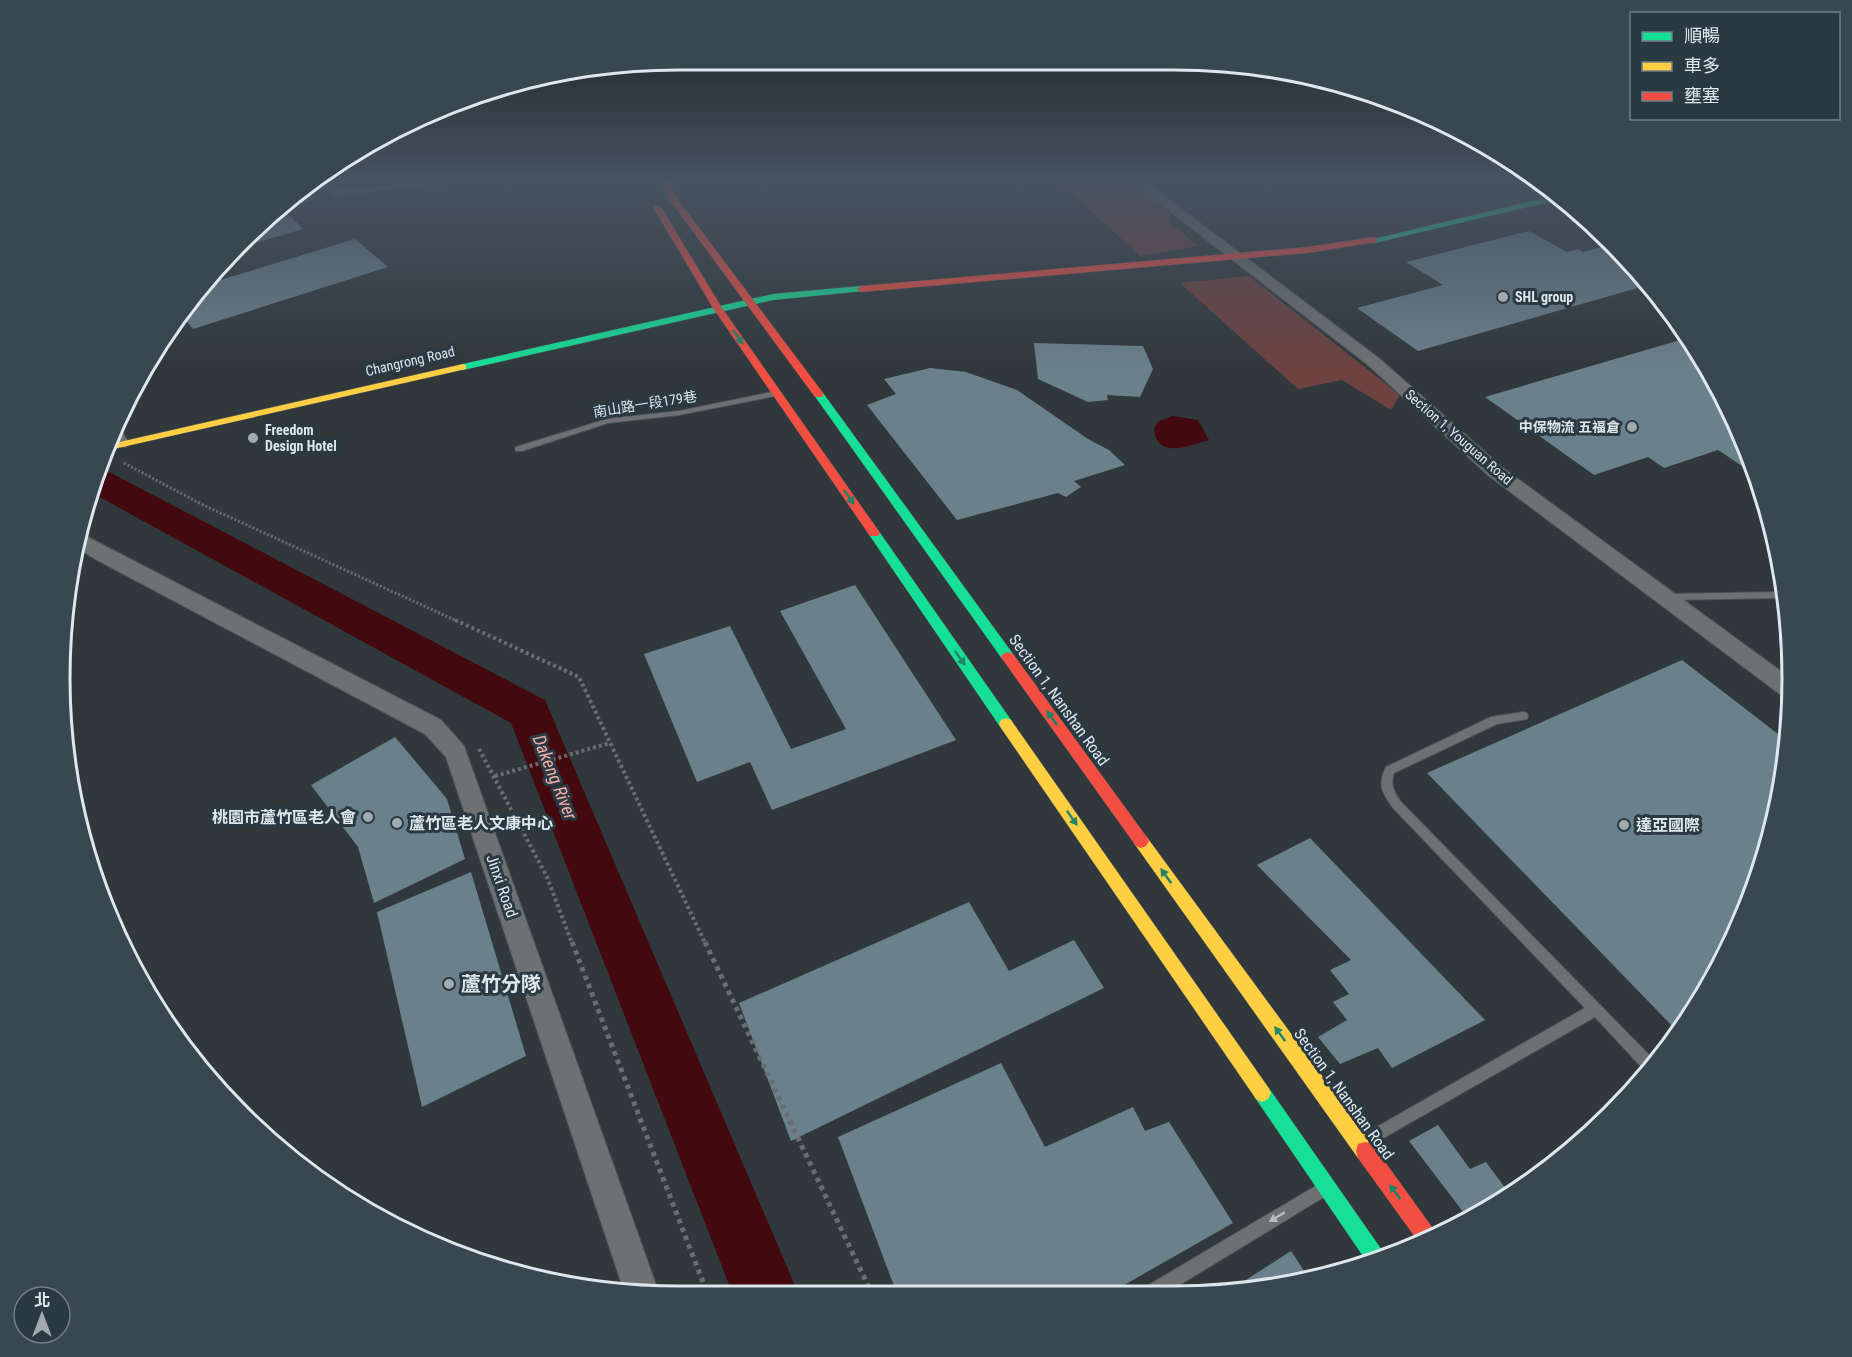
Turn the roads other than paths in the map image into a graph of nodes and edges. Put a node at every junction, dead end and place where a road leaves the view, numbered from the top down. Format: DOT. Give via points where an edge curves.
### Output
graph roads {
  1 [pos="679,242"];
  2 [pos="706,242"];
  3 [pos="1217,242"];
  4 [pos="1363,242"];
  5 [pos="1235,256"];
  6 [pos="751,301"];
  7 [pos="718,308"];
  8 [pos="777,393"];
  9 [pos="117,445"];
  10 [pos="519,449"];
  11 [pos="86,544"];
  12 [pos="1775,595"];
  13 [pos="1662,597"];
  14 [pos="1782,684"];
  15 [pos="1523,717"];
  16 [pos="1596,1009"];
  17 [pos="1646,1061"];
  18 [pos="1356,1147"];
  19 [pos="1327,1187"];
  20 [pos="1424,1232"];
  21 [pos="1373,1253"];
  22 [pos="639,1285"];
  23 [pos="1163,1286"];
  1 -- 7 [label="street"];
  2 -- 6 [label="street, Section 1, Nanshan Road"];
  3 -- 5 [label="street, Section 1, Youguan Road"];
  4 -- 5 [label="street, Changrong Road"];
  5 -- 6 [label="street, Changrong Road"];
  5 -- 13 [label="street, Section 1, Youguan Road" via="1374,362 1496,472"];
  6 -- 7 [label="street, Changrong Road"];
  18 -- 6 [label="street, Section 1, Nanshan Road, one-way"];
  7 -- 8 [label="street, one-way"];
  7 -- 9 [label="street, Changrong Road"];
  8 -- 10 [label="lane, 南山路一段179巷" via="679,413 607,421"];
  8 -- 19 [label="street, one-way" via="1321,1168"];
  11 -- 22 [label="street, Jinxi Road" via="434,728 456,753"];
  12 -- 13 [label="lane"];
  13 -- 14 [label="street, Section 1, Youguan Road"];
  15 -- 16 [label="lane" via="1495,720 1410,758 1390,770 1386,780 1388,792 1397,806"];
  16 -- 17 [label="lane"];
  16 -- 18 [label="lane"];
  20 -- 18 [label="street, Section 1, Nanshan Road, one-way"];
  19 -- 21 [label="street"];
  19 -- 23 [label="lane, one-way"];
}
